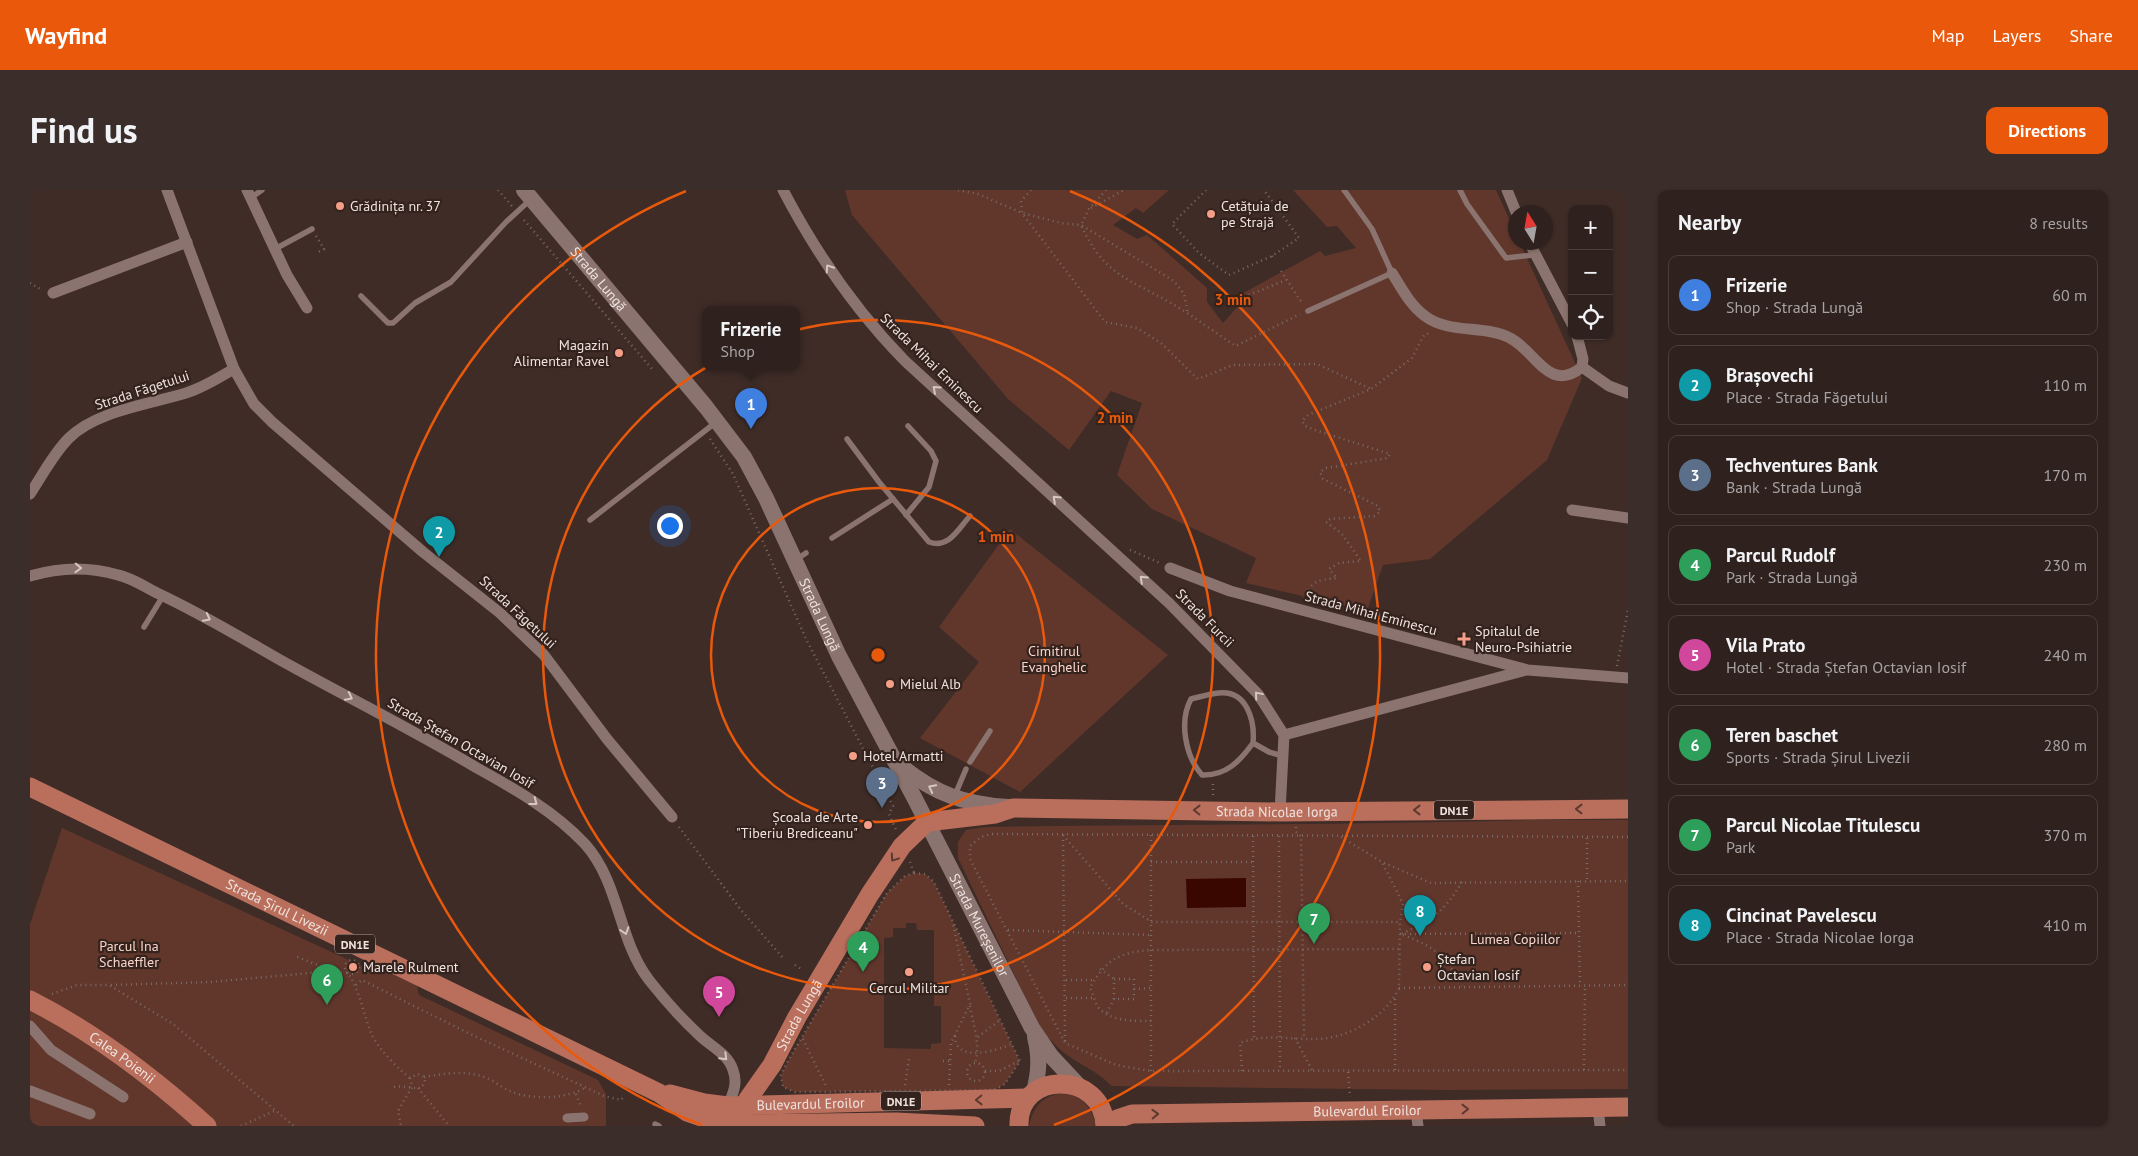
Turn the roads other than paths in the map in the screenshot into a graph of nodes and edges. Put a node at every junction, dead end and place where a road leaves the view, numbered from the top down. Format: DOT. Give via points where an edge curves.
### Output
graph roads {
  1 [pos="167,190"];
  2 [pos="262,190"];
  3 [pos="783,190"];
  4 [pos="1344,190"];
  5 [pos="1460,190"];
  6 [pos="1507,190"];
  7 [pos="250,194"];
  8 [pos="527,194"];
  9 [pos="1513,205"];
  10 [pos="312,229"];
  11 [pos="187,242"];
  12 [pos="275,249"];
  13 [pos="1532,250"];
  14 [pos="1534,255"];
  15 [pos="1392,273"];
  16 [pos="53,294"];
  17 [pos="361,296"];
  18 [pos="307,308"];
  19 [pos="1308,311"];
  20 [pos="1568,317"];
  21 [pos="1578,340"];
  22 [pos="1582,367"];
  23 [pos="234,370"];
  24 [pos="1628,393"];
  25 [pos="718,421"];
  26 [pos="908,426"];
  27 [pos="847,439"];
  28 [pos="30,494"];
  29 [pos="893,499"];
  30 [pos="1572,510"];
  31 [pos="906,515"];
  32 [pos="970,516"];
  33 [pos="1628,518"];
  34 [pos="590,520"];
  35 [pos="1092,532"];
  36 [pos="832,538"];
  37 [pos="1170,568"];
  38 [pos="30,576"];
  39 [pos="163,596"];
  40 [pos="144,627"];
  41 [pos="1528,670"];
  42 [pos="1628,678"];
  43 [pos="990,731"];
  44 [pos="1284,736"];
  45 [pos="1253,743"];
  46 [pos="1283,756"];
  47 [pos="895,761"];
  48 [pos="970,762"];
  49 [pos="966,769"];
  50 [pos="30,776"];
  51 [pos="30,788"];
  52 [pos="50,796"];
  53 [pos="954,797"];
  54 [pos="1013,808"];
  55 [pos="1628,809"];
  56 [pos="1280,812"];
  57 [pos="672,818"];
  58 [pos="927,822"];
  59 [pos="35,1000"];
  60 [pos="30,1026"];
  61 [pos="1032,1028"];
  62 [pos="772,1066"];
  63 [pos="1081,1088"];
  64 [pos="30,1090"];
  65 [pos="659,1093"];
  66 [pos="1031,1095"];
  67 [pos="123,1097"];
  68 [pos="775,1103"];
  69 [pos="736,1105"];
  70 [pos="1598,1107"];
  71 [pos="1628,1107"];
  72 [pos="90,1114"];
  73 [pos="584,1117"];
  74 [pos="567,1118"];
  75 [pos="1417,1118"];
  76 [pos="783,1123"];
  77 [pos="846,1124"];
  78 [pos="892,1124"];
  79 [pos="937,1125"];
  80 [pos="207,1126"];
  81 [pos="739,1126"];
  82 [pos="973,1126"];
  83 [pos="1019,1126"];
  84 [pos="1105,1126"];
  85 [pos="1110,1126"];
  86 [pos="1600,1126"];
  1 -- 11 [label="street, Strada Făgetului"];
  2 -- 7 [label="lane"];
  35 -- 3 [label="street, Strada Mihai Eminescu, one-way" via="872,327 843,290"];
  4 -- 15 [label="lane" via="1372,230"];
  5 -- 14 [label="lane" via="1506,258"];
  6 -- 9 [label="street"];
  7 -- 12 [label="street"];
  8 -- 17 [label="lane" via="517,212 451,282 415,303 393,323"];
  8 -- 25 [label="main road, Strada Lungă"];
  10 -- 12 [label="lane"];
  11 -- 16 [label="street"];
  11 -- 23 [label="street, Strada Făgetului"];
  12 -- 18 [label="street"];
  13 -- 14 [label="street"];
  14 -- 20 [label="street"];
  15 -- 19 [label="lane"];
  15 -- 22 [label="street" via="1410,302 1426,318 1508,336 1549,372 1559,376 1573,374"];
  21 -- 22 [label="street"];
  22 -- 24 [label="street" via="1609,386"];
  23 -- 28 [label="street, Strada Făgetului" via="187,393 88,424 69,437"];
  23 -- 57 [label="street, Strada Făgetului" via="254,404 272,422 423,552 500,612 544,655"];
  25 -- 34 [label="lane"];
  25 -- 47 [label="main road, Strada Lungă" via="755,476 801,556 839,656"];
  26 -- 31 [label="lane" via="936,461 929,487"];
  27 -- 29 [label="lane"];
  29 -- 31 [label="lane"];
  29 -- 36 [label="lane"];
  30 -- 33 [label="street"];
  31 -- 32 [label="lane" via="929,542 938,545 946,543"];
  44 -- 35 [label="street, Strada Furcii, one-way" via="1258,694 1170,603"];
  37 -- 41 [label="street, Strada Mihai Eminescu" via="1230,591"];
  38 -- 39 [label="street, Strada Ștefan Octavian Iosif, one-way" via="78,567 120,575"];
  39 -- 40 [label="lane"];
  39 -- 69 [label="street, Strada Ștefan Octavian Iosif, one-way" via="402,724 522,794 570,829 603,871 628,942 645,974 697,1034 724,1055 732,1067"];
  41 -- 42 [label="street, Strada Mihai Eminescu"];
  41 -- 44 [label="street"];
  43 -- 48 [label="lane"];
  44 -- 46 [label="street"];
  45 -- 45 [label="lane" via="1251,714 1233,695 1220,692 1192,699 1184,718 1190,758 1202,775 1213,776 1231,768"];
  45 -- 46 [label="lane"];
  46 -- 56 [label="street"];
  53 -- 47 [label="main road, one-way" via="931,789"];
  47 -- 58 [label="main road, Strada Lungă"];
  49 -- 53 [label="lane"];
  50 -- 52 [label="street"];
  51 -- 52 [label="main road, Strada Șirul Livezii / DN1E"];
  52 -- 65 [label="main road, Strada Șirul Livezii / DN1E"];
  53 -- 54 [label="main road"];
  56 -- 54 [label="main road, Strada Nicolae Iorga / DN1E, one-way"];
  54 -- 58 [label="main road, Strada Nicolae Iorga / DN1E" via="996,814"];
  55 -- 56 [label="main road, Strada Nicolae Iorga / DN1E, one-way"];
  58 -- 61 [label="main road, Strada Mureșenilor"];
  58 -- 62 [label="main road, Strada Lungă, one-way" via="902,846 870,894 797,1016"];
  59 -- 80 [label="main road, Calea Poienii" via="119,1053"];
  60 -- 67 [label="street" via="51,1050"];
  61 -- 63 [label="main road, Strada Mureșenilor" via="1051,1056"];
  61 -- 66 [label="main road, Strada Mureșenilor" via="1039,1053 1038,1076"];
  62 -- 68 [label="main road, Strada Lungă"];
  62 -- 69 [label="main road, Strada Lungă"];
  63 -- 66 [label="main road, DN1E" via="1057,1084"];
  63 -- 84 [label="main road" via="1100,1106"];
  64 -- 72 [label="street"];
  65 -- 69 [label="main road, Strada Șirul Livezii / DN1E" via="704,1103"];
  65 -- 81 [label="main road, Strada Șirul Livezii / DN1E" via="704,1119"];
  66 -- 68 [label="main road, Bulevardul Eroilor / DN1E, one-way"];
  66 -- 83 [label="main road" via="1020,1112"];
  68 -- 69 [label="main road, Bulevardul Eroilor / DN1E"];
  68 -- 76 [label="main road, Strada Lungă"];
  69 -- 81 [label="main road, Strada Lungă"];
  70 -- 71 [label="main road, Bulevardul Eroilor"];
  75 -- 70 [label="main road, Bulevardul Eroilor, one-way"];
  70 -- 86 [label="street"];
  73 -- 74 [label="street"];
  85 -- 75 [label="main road, Bulevardul Eroilor, one-way" via="1117,1119 1132,1114"];
  76 -- 77 [label="main road, Bulevardul Eroilor / DN1E"];
  76 -- 81 [label="main road, Bulevardul Eroilor / DN1E"];
  77 -- 78 [label="main road, Bulevardul Eroilor / DN1E"];
  78 -- 79 [label="main road, Bulevardul Eroilor / DN1E"];
  79 -- 82 [label="main road, Bulevardul Eroilor / DN1E"];
}
